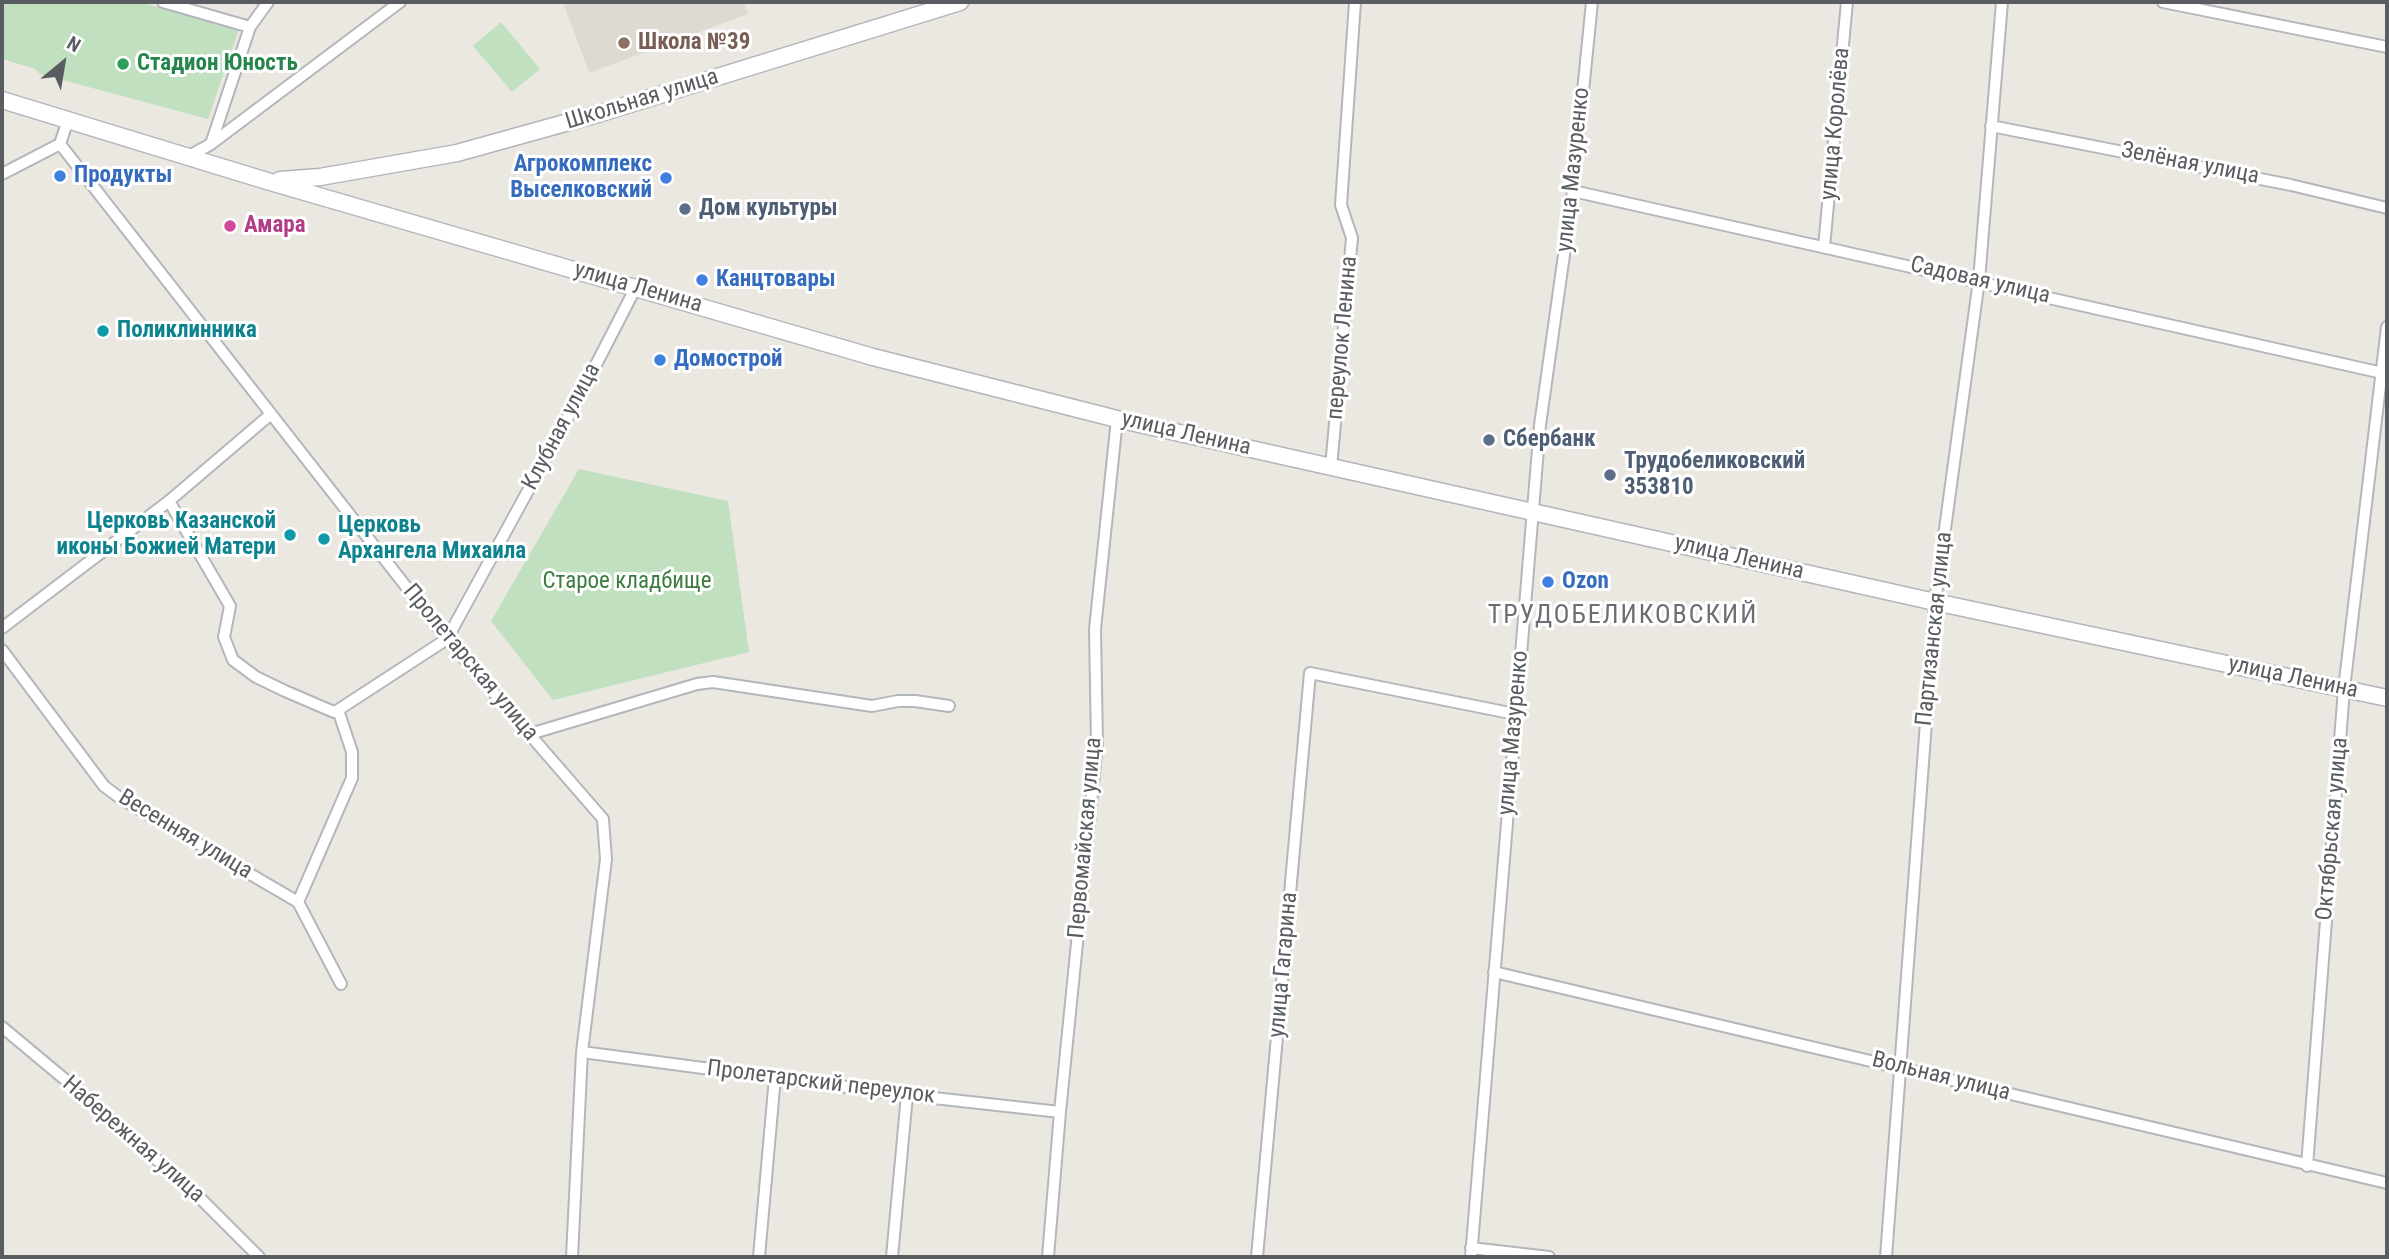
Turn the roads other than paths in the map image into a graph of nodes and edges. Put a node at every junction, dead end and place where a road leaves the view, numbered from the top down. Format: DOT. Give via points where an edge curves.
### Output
graph roads {
  1 [pos="163,2"];
  2 [pos="268,2"];
  3 [pos="400,2"];
  4 [pos="960,2"];
  5 [pos="1356,2"];
  6 [pos="1592,2"];
  7 [pos="1847,2"];
  8 [pos="2001,2"];
  9 [pos="2163,2"];
  10 [pos="250,27"];
  11 [pos="2387,47"];
  12 [pos="2,100"];
  13 [pos="68,120"];
  14 [pos="1991,126"];
  15 [pos="60,144"];
  16 [pos="211,144"];
  17 [pos="189,156"];
  18 [pos="2,174"];
  19 [pos="320,177"];
  20 [pos="267,181"];
  21 [pos="1573,191"];
  22 [pos="313,194"];
  23 [pos="2387,208"];
  24 [pos="1824,247"];
  25 [pos="1979,281"];
  26 [pos="636,287"];
  27 [pos="2387,327"];
  28 [pos="2385,373"];
  29 [pos="271,414"];
  30 [pos="1117,419"];
  31 [pos="1331,467"];
  32 [pos="169,501"];
  33 [pos="1533,510"];
  34 [pos="1935,602"];
  35 [pos="2,628"];
  36 [pos="447,639"];
  37 [pos="2,650"];
  38 [pos="2344,689"];
  39 [pos="2387,698"];
  40 [pos="949,706"];
  41 [pos="338,710"];
  42 [pos="1515,714"];
  43 [pos="530,734"];
  44 [pos="298,902"];
  45 [pos="1494,972"];
  46 [pos="341,984"];
  47 [pos="2,1027"];
  48 [pos="582,1052"];
  49 [pos="1900,1067"];
  50 [pos="775,1077"];
  51 [pos="907,1095"];
  52 [pos="1060,1112"];
  53 [pos="2307,1166"];
  54 [pos="2387,1183"];
  55 [pos="1471,1253"];
  56 [pos="259,1257"];
  57 [pos="572,1257"];
  58 [pos="758,1257"];
  59 [pos="892,1257"];
  60 [pos="1048,1257"];
  61 [pos="1257,1257"];
  62 [pos="1549,1257"];
  63 [pos="1886,1257"];
  1 -- 10 [label="street"];
  2 -- 10 [label="street"];
  3 -- 16 [label="street"];
  4 -- 19 [label="street, Школьная улица" via="575,121 457,153"];
  5 -- 31 [label="street, переулок Ленина" via="1341,205 1352,239"];
  6 -- 21 [label="street, улица Мазуренко"];
  7 -- 24 [label="street, улица Королёва"];
  8 -- 14 [label="street, Партизанская улица"];
  9 -- 11 [label="street"];
  10 -- 16 [label="street"];
  12 -- 13 [label="street, улица Ленина"];
  13 -- 15 [label="street"];
  13 -- 17 [label="street, улица Ленина"];
  14 -- 23 [label="street, Зелёная улица"];
  14 -- 25 [label="street, Партизанская улица"];
  15 -- 18 [label="street"];
  15 -- 29 [label="street, Пролетарская улица"];
  16 -- 17 [label="street"];
  17 -- 20 [label="street, улица Ленина"];
  19 -- 20 [label="street, Школьная улица"];
  19 -- 22 [label="street"];
  20 -- 22 [label="street, улица Ленина"];
  21 -- 24 [label="street, Садовая улица"];
  21 -- 33 [label="street, улица Мазуренко" via="1540,425"];
  22 -- 26 [label="street, улица Ленина"];
  24 -- 25 [label="street, Садовая улица"];
  25 -- 28 [label="street, Садовая улица"];
  25 -- 34 [label="street, Партизанская улица"];
  26 -- 30 [label="street, улица Ленина" via="873,357"];
  26 -- 36 [label="street, Клубная улица"];
  27 -- 28 [label="street, Октябрьская улица"];
  28 -- 38 [label="street, Октябрьская улица"];
  29 -- 32 [label="street"];
  29 -- 36 [label="street, Пролетарская улица"];
  30 -- 31 [label="street, улица Ленина"];
  30 -- 52 [label="street, Первомайская улица" via="1095,629 1097,744"];
  31 -- 33 [label="street, улица Ленина"];
  32 -- 35 [label="street"];
  32 -- 41 [label="street" via="230,606 224,637 233,660 285,691"];
  33 -- 34 [label="street, улица Ленина"];
  33 -- 42 [label="street, улица Мазуренко"];
  34 -- 38 [label="street, улица Ленина"];
  34 -- 49 [label="street, Партизанская улица"];
  36 -- 41 [label="street"];
  36 -- 43 [label="street, Пролетарская улица"];
  37 -- 44 [label="street, Весенняя улица" via="104,786"];
  38 -- 39 [label="street, улица Ленина"];
  38 -- 53 [label="street, Октябрьская улица"];
  40 -- 43 [label="street" via="898,701 872,706 713,682"];
  41 -- 44 [label="street" via="352,752 352,778"];
  42 -- 45 [label="street, улица Мазуренко"];
  42 -- 61 [label="street, улица Гагарина" via="1310,673"];
  43 -- 48 [label="street, Пролетарская улица" via="603,819 606,859"];
  44 -- 46 [label="street"];
  45 -- 49 [label="street, Вольная улица"];
  45 -- 55 [label="street, улица Мазуренко"];
  47 -- 56 [label="street, Набережная улица" via="189,1189"];
  48 -- 50 [label="street, Пролетарский переулок"];
  48 -- 57 [label="street, Пролетарская улица"];
  49 -- 53 [label="street, Вольная улица"];
  49 -- 63 [label="street, Партизанская улица"];
  50 -- 51 [label="street, Пролетарский переулок"];
  50 -- 58 [label="street"];
  51 -- 52 [label="street, Пролетарский переулок"];
  51 -- 59 [label="street"];
  52 -- 60 [label="street, Первомайская улица"];
  53 -- 54 [label="street, Вольная улица"];
  55 -- 62 [label="street"];
}
